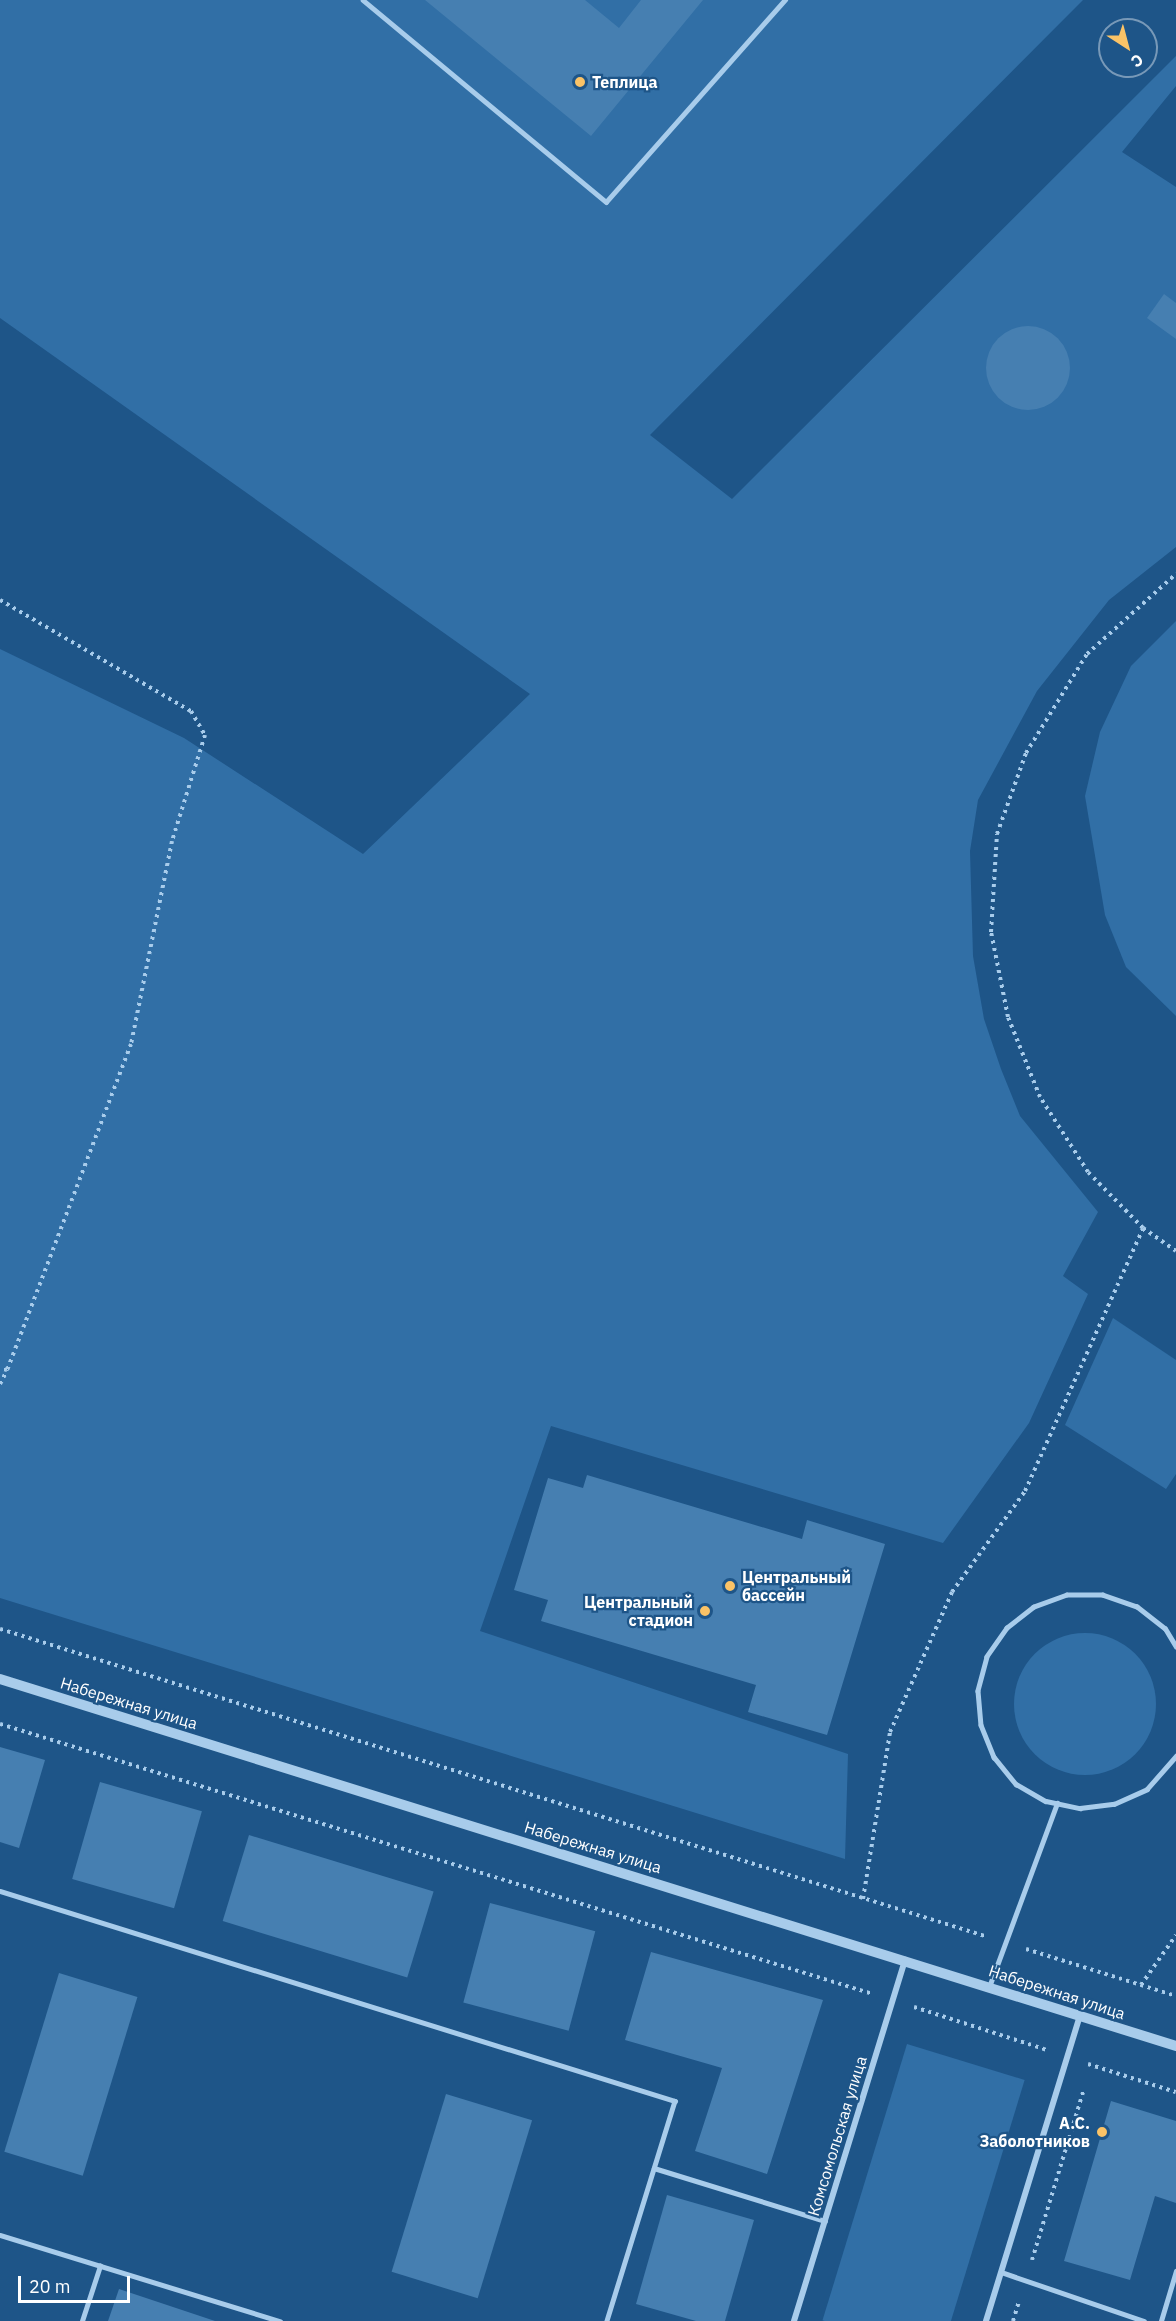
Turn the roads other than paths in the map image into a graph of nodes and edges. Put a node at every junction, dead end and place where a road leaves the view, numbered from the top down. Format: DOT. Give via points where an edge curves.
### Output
graph roads {
  1 [pos="363,0"];
  2 [pos="785,0"];
  3 [pos="1176,1647"];
  4 [pos="0,1679"];
  5 [pos="1176,1756"];
  6 [pos="1057,1803"];
  7 [pos="0,1891"];
  8 [pos="905,1960"];
  9 [pos="989,1986"];
  10 [pos="1080,2015"];
  11 [pos="1176,2046"];
  12 [pos="654,2168"];
  13 [pos="825,2221"];
  14 [pos="0,2235"];
  15 [pos="100,2266"];
  16 [pos="1176,2271"];
  17 [pos="1001,2272"];
  18 [pos="82,2321"];
  19 [pos="280,2321"];
  20 [pos="607,2321"];
  21 [pos="794,2321"];
  22 [pos="986,2321"];
  23 [pos="1144,2321"];
  24 [pos="1161,2321"];
  1 -- 2 [label="lane" via="606,202"];
  3 -- 6 [label="lane" via="1165,1629 1137,1607 1103,1595 1067,1595 1034,1607 1007,1628 987,1657 978,1690 981,1725 994,1757 1016,1784"];
  4 -- 8 [label="street, Набережная улица"];
  5 -- 6 [label="lane" via="1147,1789 1114,1804 1080,1808"];
  6 -- 9 [label="lane"];
  7 -- 12 [label="lane" via="675,2101"];
  8 -- 9 [label="street, Набережная улица"];
  8 -- 13 [label="street, Комсомольская улица"];
  9 -- 10 [label="street, Набережная улица"];
  10 -- 11 [label="street, Набережная улица"];
  10 -- 17 [label="street"];
  12 -- 13 [label="lane"];
  12 -- 20 [label="lane"];
  13 -- 21 [label="street, Комсомольская улица"];
  14 -- 15 [label="lane"];
  15 -- 18 [label="lane"];
  15 -- 19 [label="lane"];
  16 -- 24 [label="lane"];
  17 -- 22 [label="street"];
  17 -- 23 [label="lane"];
}
